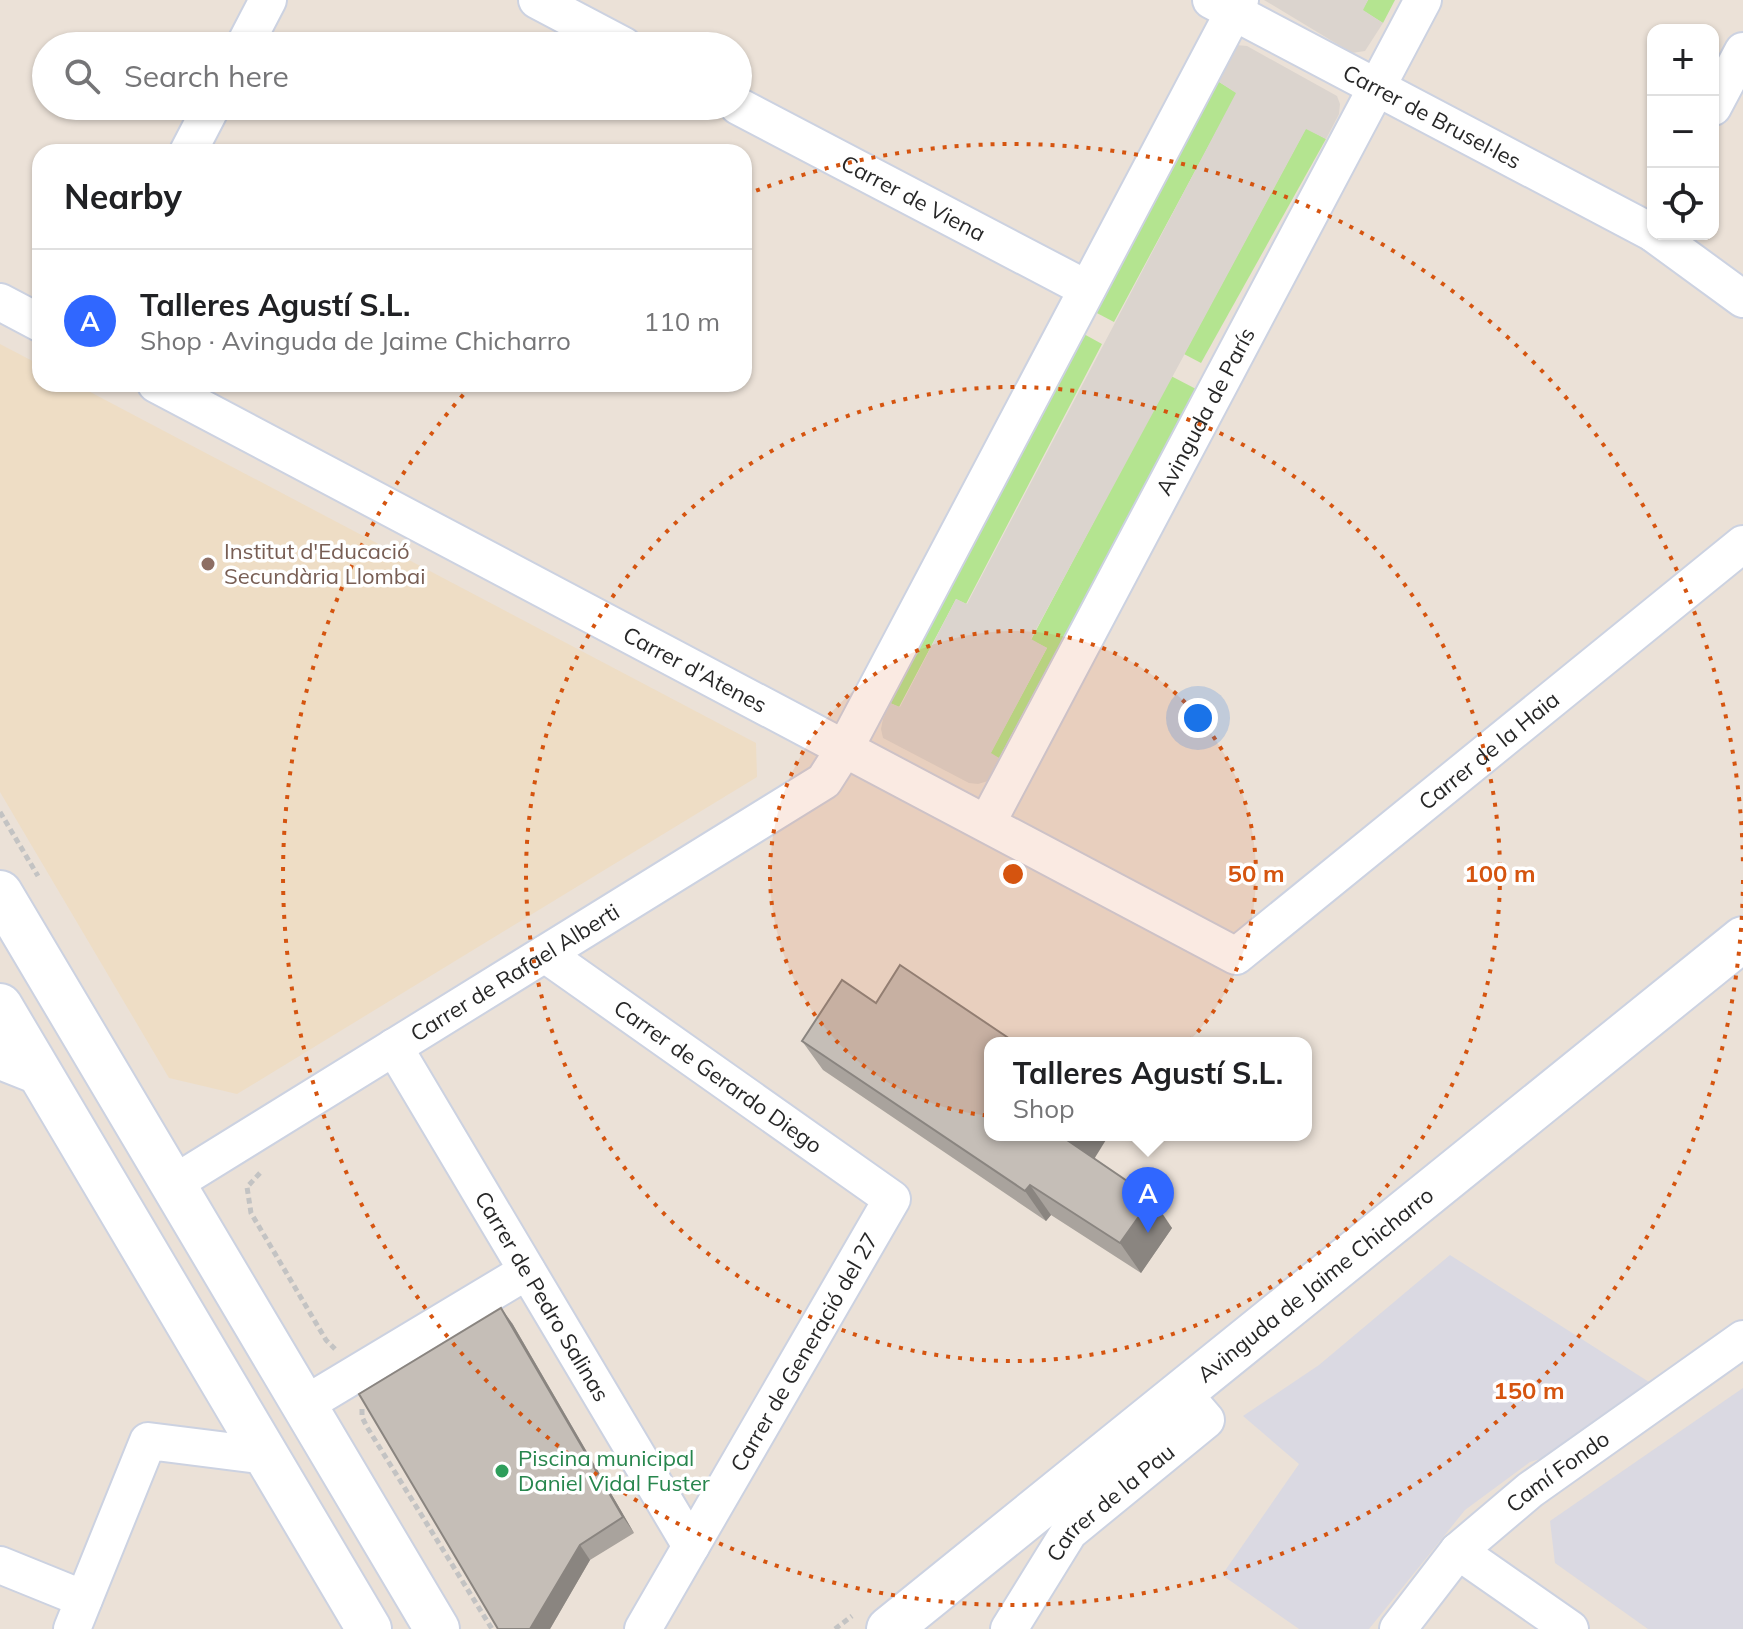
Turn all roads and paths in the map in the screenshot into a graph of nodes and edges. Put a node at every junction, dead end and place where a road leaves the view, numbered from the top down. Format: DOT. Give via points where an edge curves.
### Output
graph roads {
  1 [pos="268,0"];
  2 [pos="537,0"];
  3 [pos="1423,0"];
  4 [pos="1228,4"];
  5 [pos="251,32"];
  6 [pos="598,32"];
  7 [pos="1743,51"];
  8 [pos="1377,87"];
  9 [pos="1719,96"];
  10 [pos="752,113"];
  11 [pos="205,120"];
  12 [pos="192,144"];
  13 [pos="1647,226"];
  14 [pos="1666,240"];
  15 [pos="1087,289"];
  16 [pos="1743,299"];
  17 [pos="0,302"];
  18 [pos="32,319"];
  19 [pos="171,392"];
  20 [pos="1743,544"];
  21 [pos="845,748"];
  22 [pos="0,812"];
  23 [pos="987,823"];
  24 [pos="20,886"];
  25 [pos="1743,939"];
  26 [pos="545,954"];
  27 [pos="1236,956"];
  28 [pos="0,1006"];
  29 [pos="394,1047"];
  30 [pos="0,1061"];
  31 [pos="43,1078"];
  32 [pos="244,1140"];
  33 [pos="173,1184"];
  34 [pos="892,1199"];
  35 [pos="527,1271"];
  36 [pos="1743,1339"];
  37 [pos="366,1369"];
  38 [pos="1182,1392"];
  39 [pos="304,1405"];
  40 [pos="267,1456"];
  41 [pos="691,1546"];
  42 [pos="1458,1551"];
  43 [pos="0,1565"];
  44 [pos="78,1614"];
  45 [pos="369,1629"];
  46 [pos="437,1629"];
  47 [pos="492,1629"];
  48 [pos="643,1629"];
  49 [pos="889,1629"];
  50 [pos="1009,1629"];
  51 [pos="1398,1629"];
  52 [pos="1570,1629"];
  1 -- 5 [label="street"];
  2 -- 6 [label="street"];
  3 -- 8 [label="street, Avinguda de París"];
  4 -- 8 [label="street, Carrer de Brusel·les"];
  4 -- 15 [label="street"];
  7 -- 9 [label="street"];
  8 -- 13 [label="street, Carrer de Brusel·les"];
  8 -- 23 [label="street, Avinguda de París"];
  10 -- 15 [label="street, Carrer de Viena"];
  11 -- 12 [label="street"];
  14 -- 16 [label="street, Carrer de Brusel·les"];
  15 -- 21 [label="street"];
  17 -- 18 [label="street"];
  19 -- 21 [label="street, Carrer d'Atenes"];
  20 -- 27 [label="street, Carrer de la Haia"];
  21 -- 23 [label="street, Carrer d'Atenes"];
  21 -- 26 [label="street, Carrer de Rafael Alberti" via="824,781"];
  22 -- 24 [label="path"];
  23 -- 27 [label="street, Carrer d'Atenes"];
  24 -- 33 [label="main road"];
  25 -- 38 [label="main road, Avinguda de Jaime Chicharro"];
  26 -- 29 [label="street, Carrer de Rafael Alberti"];
  26 -- 34 [label="street, Carrer de Gerardo Diego"];
  28 -- 31 [label="main road"];
  29 -- 32 [label="street, Carrer de Rafael Alberti"];
  29 -- 35 [label="street, Carrer de Pedro Salinas"];
  30 -- 31 [label="street"];
  31 -- 40 [label="main road"];
  32 -- 33 [label="street, Carrer de Rafael Alberti"];
  32 -- 37 [label="path" via="263,1169 247,1187 251,1213 326,1340 339,1353 355,1350"];
  33 -- 39 [label="main road"];
  34 -- 41 [label="street, Carrer de Generació del 27"];
  35 -- 37 [label="street"];
  35 -- 41 [label="street, Carrer de Pedro Salinas"];
  36 -- 42 [label="street, Camí Fondo" via="1530,1490"];
  37 -- 39 [label="street"];
  37 -- 47 [label="path" via="381,1394 362,1408 362,1417"];
  38 -- 49 [label="main road, Avinguda de Jaime Chicharro"];
  38 -- 50 [label="street, Carrer de la Pau" via="1206,1420 1069,1532"];
  39 -- 46 [label="main road"];
  40 -- 44 [label="street" via="148,1441"];
  40 -- 45 [label="main road"];
  41 -- 48 [label="street, Carrer de Generació del 27"];
  42 -- 51 [label="street, Camí Fondo"];
  42 -- 52 [label="street"];
  43 -- 44 [label="street"];
}
